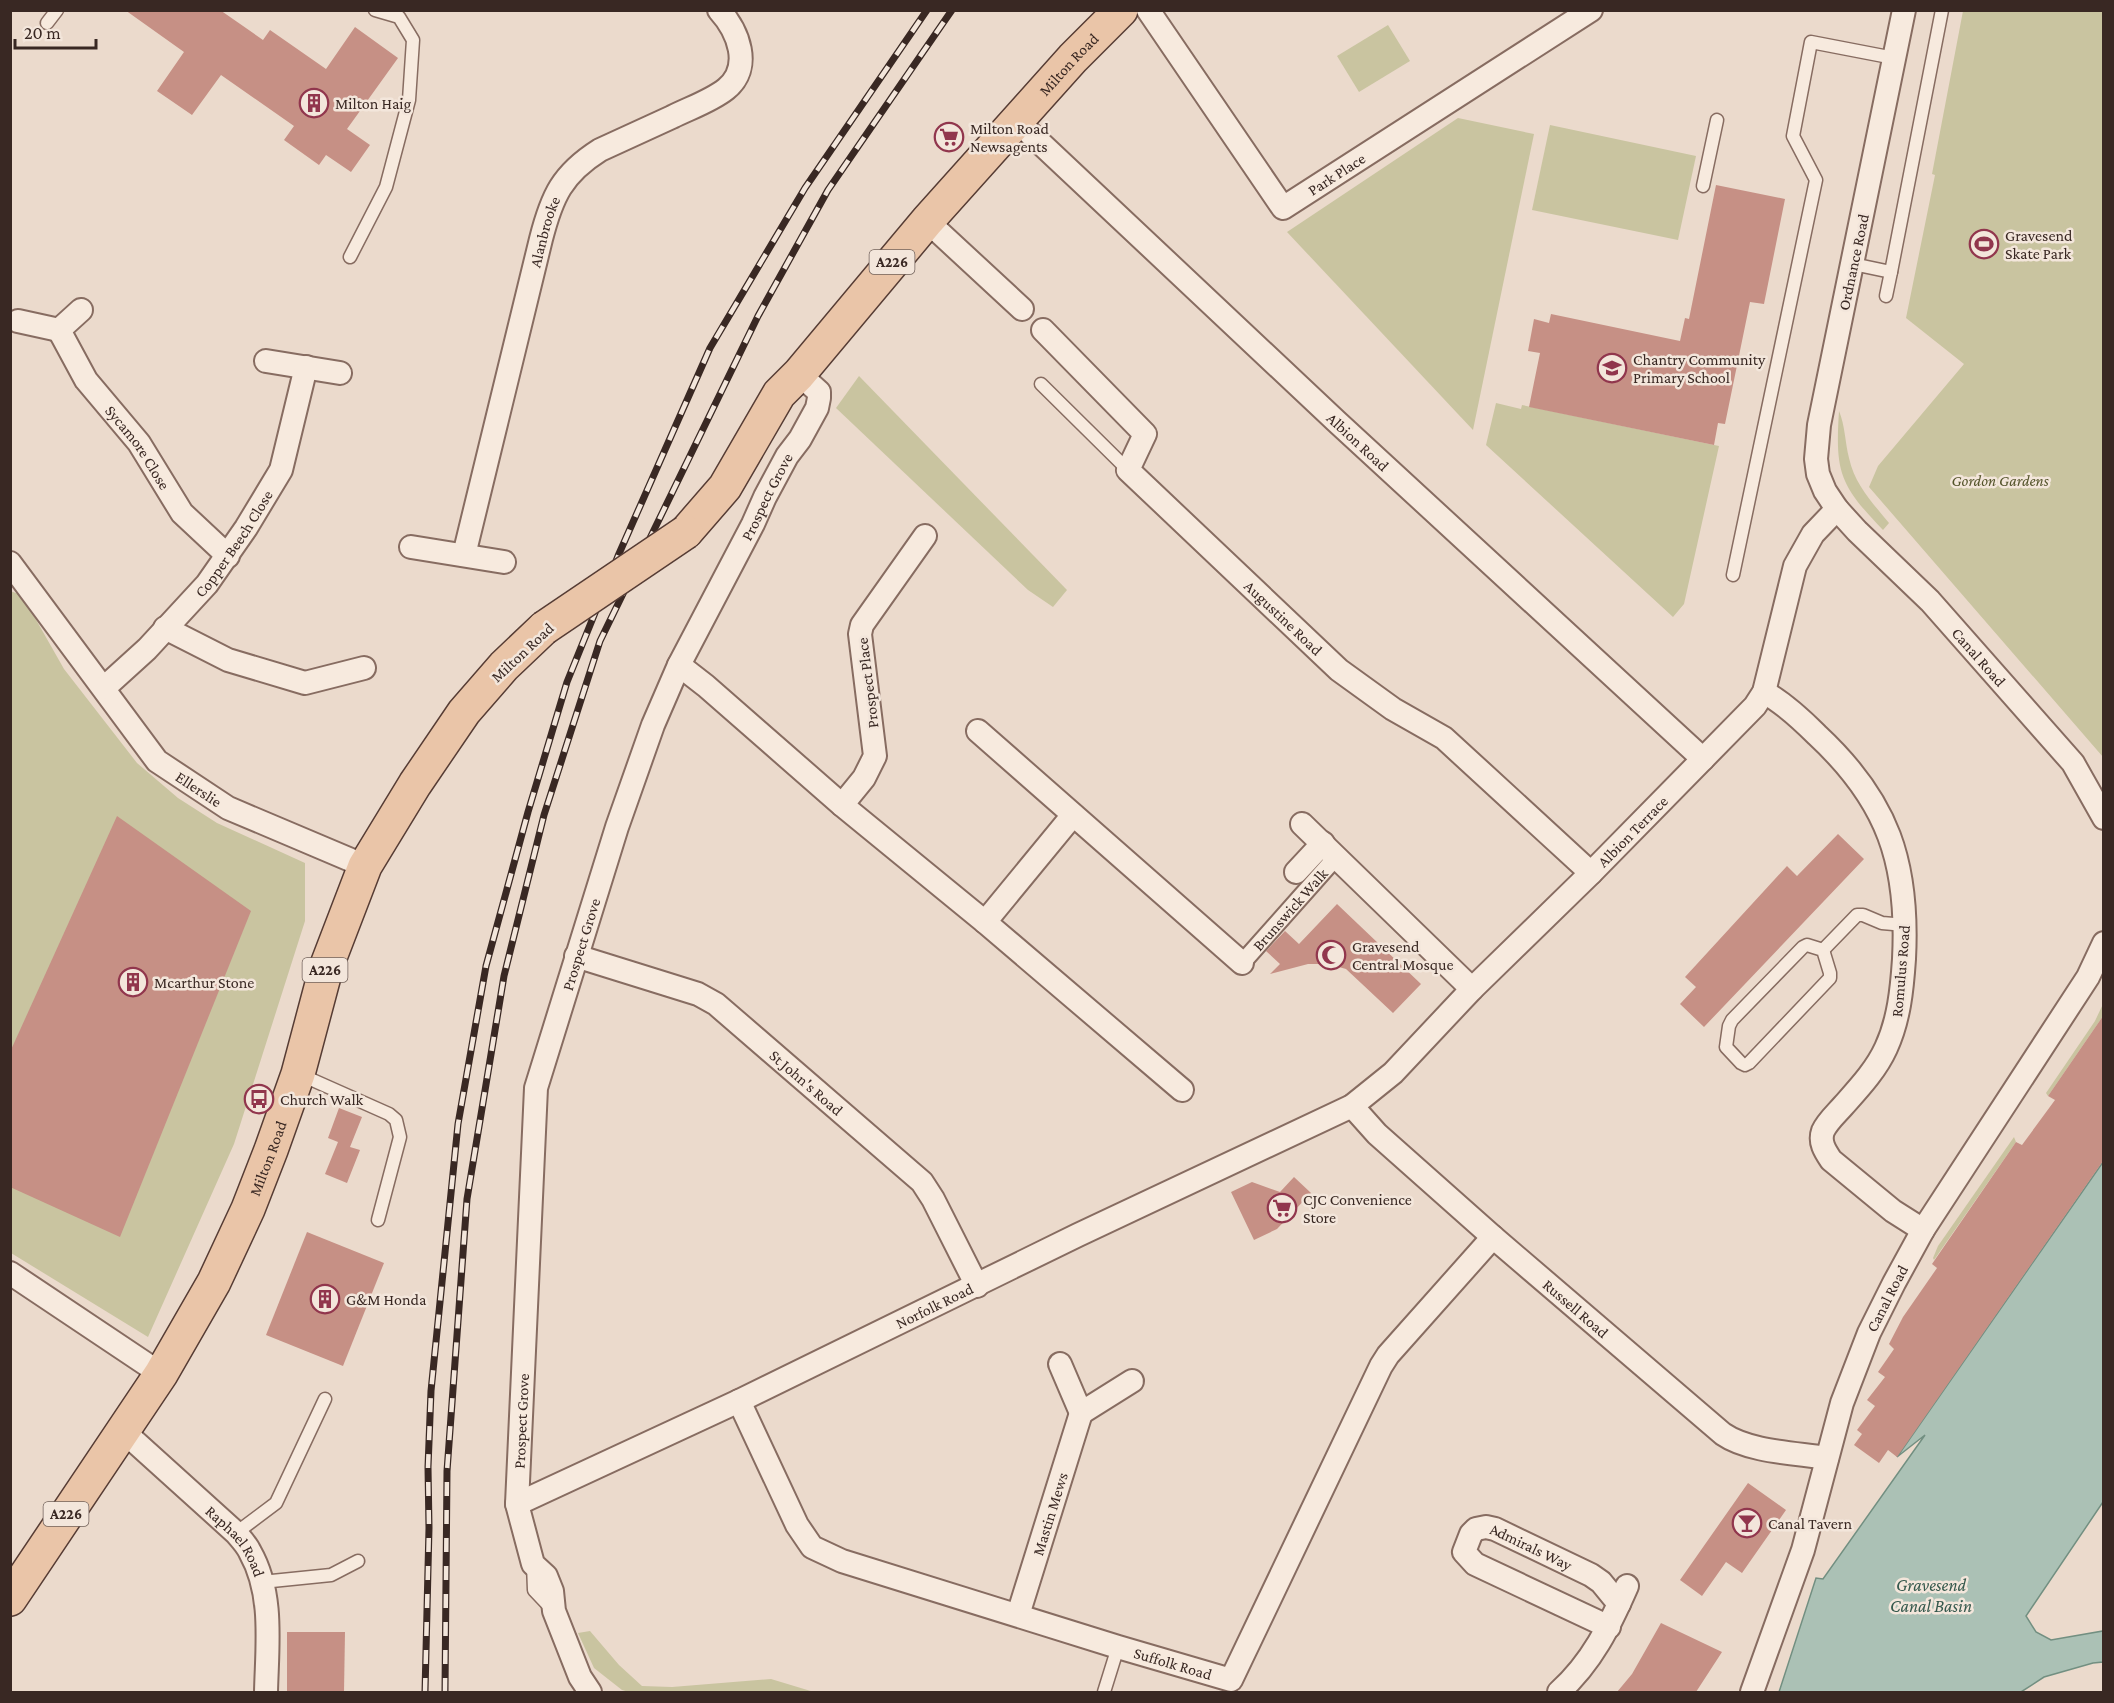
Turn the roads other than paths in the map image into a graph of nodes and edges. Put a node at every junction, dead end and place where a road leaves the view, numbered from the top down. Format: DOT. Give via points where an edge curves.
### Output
graph roads {
  1 [pos="57,10"];
  2 [pos="375,10"];
  3 [pos="718,10"];
  4 [pos="1121,10"];
  5 [pos="1148,10"];
  6 [pos="1591,10"];
  7 [pos="1904,10"];
  8 [pos="1942,10"];
  9 [pos="48,23"];
  10 [pos="1894,58"];
  11 [pos="1717,120"];
  12 [pos="1017,121"];
  13 [pos="1703,186"];
  14 [pos="927,221"];
  15 [pos="350,257"];
  16 [pos="1853,264"];
  17 [pos="1890,272"];
  18 [pos="1886,296"];
  19 [pos="1022,309"];
  20 [pos="81,310"];
  21 [pos="18,321"];
  22 [pos="59,330"];
  23 [pos="1043,330"];
  24 [pos="266,361"];
  25 [pos="306,367"];
  26 [pos="340,373"];
  27 [pos="799,374"];
  28 [pos="1041,384"];
  29 [pos="1128,470"];
  30 [pos="1837,509"];
  31 [pos="925,536"];
  32 [pos="411,547"];
  33 [pos="464,555"];
  34 [pos="228,556"];
  35 [pos="504,562"];
  36 [pos="10,563"];
  37 [pos="1733,575"];
  38 [pos="165,628"];
  39 [pos="679,665"];
  40 [pos="364,668"];
  41 [pos="104,688"];
  42 [pos="1764,692"];
  43 [pos="978,730"];
  44 [pos="1703,759"];
  45 [pos="842,805"];
  46 [pos="1073,816"];
  47 [pos="2103,818"];
  48 [pos="1302,824"];
  49 [pos="1330,850"];
  50 [pos="365,866"];
  51 [pos="1296,872"];
  52 [pos="1592,873"];
  53 [pos="985,922"];
  54 [pos="1905,925"];
  55 [pos="2103,943"];
  56 [pos="1823,950"];
  57 [pos="576,956"];
  58 [pos="1242,963"];
  59 [pos="1472,989"];
  60 [pos="298,1074"];
  61 [pos="1182,1090"];
  62 [pos="1352,1106"];
  63 [pos="378,1220"];
  64 [pos="1923,1230"];
  65 [pos="1493,1237"];
  66 [pos="10,1273"];
  67 [pos="977,1286"];
  68 [pos="1060,1364"];
  69 [pos="161,1374"];
  70 [pos="1132,1382"];
  71 [pos="325,1399"];
  72 [pos="739,1401"];
  73 [pos="1081,1413"];
  74 [pos="122,1430"];
  75 [pos="1827,1458"];
  76 [pos="517,1504"];
  77 [pos="236,1533"];
  78 [pos="358,1561"];
  79 [pos="262,1582"];
  80 [pos="10,1599"];
  81 [pos="1018,1614"];
  82 [pos="1609,1627"];
  83 [pos="1118,1647"];
  84 [pos="266,1692"];
  85 [pos="590,1692"];
  86 [pos="1104,1692"];
  87 [pos="1559,1692"];
  88 [pos="1752,1692"];
  1 -- 9 [label="lane"];
  2 -- 15 [label="lane" via="399,17 413,40 408,100 386,187"];
  3 -- 33 [label="street, Alanbrooke" via="732,27 741,52 739,70 729,86 705,102 584,160 564,180 552,203"];
  4 -- 12 [label="main road, Milton Road / A226"];
  5 -- 6 [label="street, Park Place" via="1283,208"];
  7 -- 10 [label="street, Ordnance Road"];
  8 -- 17 [label="lane"];
  10 -- 16 [label="street, Ordnance Road"];
  10 -- 37 [label="lane" via="1811,42 1793,136 1815,180"];
  11 -- 13 [label="lane"];
  12 -- 14 [label="main road, Milton Road / A226"];
  12 -- 44 [label="street, Albion Road"];
  14 -- 19 [label="street"];
  14 -- 27 [label="main road, Milton Road / A226"];
  16 -- 17 [label="lane"];
  16 -- 30 [label="street, Ordnance Road" via="1816,442 1818,474"];
  17 -- 18 [label="lane"];
  20 -- 22 [label="street"];
  21 -- 22 [label="street"];
  22 -- 34 [label="street, Sycamore Close" via="86,380 139,443 182,513"];
  23 -- 29 [label="street" via="1145,434"];
  24 -- 25 [label="street"];
  25 -- 26 [label="street"];
  25 -- 34 [label="street, Copper Beech Close" via="281,470"];
  27 -- 39 [label="street, Prospect Grove" via="819,392 817,408 782,466"];
  27 -- 50 [label="main road, Milton Road / A226, bridge" via="779,394 725,487 686,532 544,628 504,666 464,712"];
  28 -- 29 [label="lane"];
  29 -- 52 [label="street, Augustine Road" via="1340,670 1392,709 1444,738"];
  30 -- 42 [label="street, Albion Terrace" via="1813,534 1794,566"];
  30 -- 47 [label="street, Canal Road" via="1930,601 2073,763"];
  31 -- 45 [label="street, Prospect Place" via="862,625 874,756 864,778"];
  32 -- 33 [label="street"];
  33 -- 35 [label="street"];
  34 -- 38 [label="street, Copper Beech Close"];
  36 -- 41 [label="street, Ellerslie"];
  38 -- 40 [label="street" via="228,660 305,683"];
  38 -- 41 [label="street, Copper Beech Close"];
  39 -- 45 [label="street"];
  39 -- 57 [label="street, Prospect Grove" via="631,785"];
  41 -- 50 [label="street, Ellerslie" via="157,761 228,808"];
  42 -- 44 [label="street, Albion Terrace"];
  42 -- 54 [label="street, Romulus Road" via="1835,752 1864,788 1896,854"];
  43 -- 46 [label="street"];
  44 -- 52 [label="street, Albion Terrace"];
  45 -- 53 [label="street"];
  46 -- 53 [label="street"];
  46 -- 58 [label="street"];
  48 -- 49 [label="street, Brunswick Walk"];
  49 -- 51 [label="street"];
  49 -- 58 [label="street, Brunswick Walk"];
  49 -- 59 [label="street, Brunswick Walk"];
  50 -- 60 [label="main road, Milton Road / A226" via="327,965"];
  52 -- 59 [label="street, Albion Terrace"];
  53 -- 61 [label="street"];
  54 -- 56 [label="lane" via="1857,915"];
  54 -- 64 [label="street, Romulus Road" via="1897,1017 1889,1042 1867,1078 1828,1123 1821,1140 1831,1160 1893,1211"];
  55 -- 64 [label="street, Canal Road" via="2088,977"];
  56 -- 56 [label="lane" via="1830,973 1827,981 1749,1063 1741,1063 1726,1047 1732,1020 1803,947"];
  57 -- 67 [label="street, St John's Road" via="698,994 716,1004 922,1182"];
  57 -- 76 [label="street, Prospect Grove" via="535,1095"];
  59 -- 62 [label="street, Albion Terrace" via="1393,1073"];
  60 -- 63 [label="lane" via="396,1120 400,1137"];
  60 -- 69 [label="main road, Milton Road / A226" via="248,1209 214,1282"];
  62 -- 65 [label="street, Russell Road" via="1377,1134"];
  62 -- 67 [label="street, Norfolk Road"];
  64 -- 75 [label="street, Canal Road" via="1869,1332 1842,1403"];
  65 -- 75 [label="street, Russell Road" via="1729,1438 1753,1446"];
  65 -- 83 [label="street, Suffolk Road" via="1381,1366 1231,1680"];
  66 -- 69 [label="street"];
  67 -- 72 [label="street, Norfolk Road"];
  68 -- 73 [label="street"];
  69 -- 74 [label="main road, Milton Road / A226"];
  70 -- 73 [label="street"];
  71 -- 77 [label="lane" via="276,1503"];
  72 -- 76 [label="street, Norfolk Road"];
  72 -- 81 [label="street, Suffolk Road" via="797,1525 812,1547 842,1561"];
  73 -- 81 [label="street, Mastin Mews"];
  74 -- 77 [label="street, Raphael Road"];
  74 -- 80 [label="main road, A226"];
  75 -- 88 [label="street, Canal Road" via="1803,1550"];
  76 -- 85 [label="street, Prospect Grove" via="533,1564 546,1576 554,1611 580,1677"];
  77 -- 79 [label="street, Raphael Road" via="250,1551"];
  78 -- 79 [label="lane" via="331,1575"];
  79 -- 84 [label="street, Raphael Road" via="268,1624"];
  81 -- 83 [label="street, Suffolk Road"];
  82 -- 82 [label="street, Admirals Way" via="1623,1595 1591,1575 1495,1529 1476,1529 1464,1552 1475,1564"];
  82 -- 87 [label="street, Admirals Way" via="1592,1656"];
  83 -- 86 [label="lane"];
}
